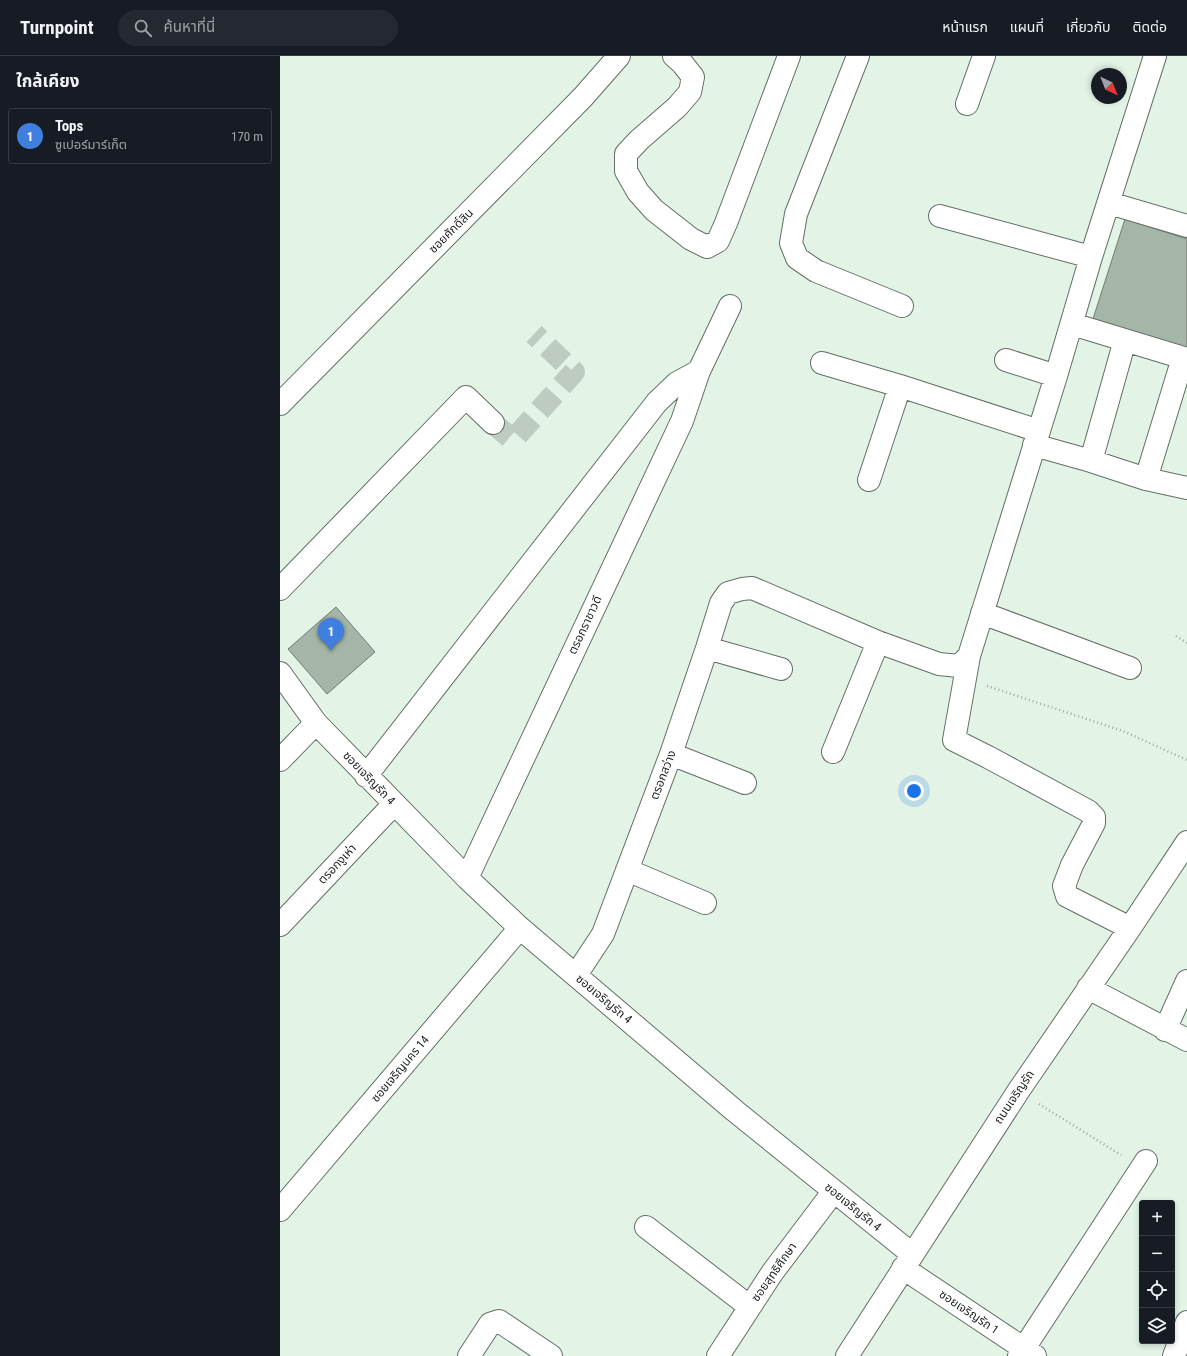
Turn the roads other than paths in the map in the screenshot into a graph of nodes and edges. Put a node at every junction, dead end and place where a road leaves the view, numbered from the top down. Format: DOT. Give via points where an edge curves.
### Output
graph roads {
  1 [pos="619,56"];
  2 [pos="674,56"];
  3 [pos="789,56"];
  4 [pos="858,56"];
  5 [pos="984,56"];
  6 [pos="1155,56"];
  7 [pos="968,104"];
  8 [pos="1109,203"];
  9 [pos="940,216"];
  10 [pos="1187,226"];
  11 [pos="1091,257"];
  12 [pos="730,306"];
  13 [pos="902,306"];
  14 [pos="1072,324"];
  15 [pos="1125,340"];
  16 [pos="1185,358"];
  17 [pos="1006,360"];
  18 [pos="822,363"];
  19 [pos="699,371"];
  20 [pos="1056,376"];
  21 [pos="900,386"];
  22 [pos="280,404"];
  23 [pos="493,423"];
  24 [pos="1036,438"];
  25 [pos="1091,461"];
  26 [pos="1146,479"];
  27 [pos="869,480"];
  28 [pos="1187,488"];
  29 [pos="280,589"];
  30 [pos="982,612"];
  31 [pos="878,642"];
  32 [pos="707,648"];
  33 [pos="969,656"];
  34 [pos="1130,668"];
  35 [pos="781,669"];
  36 [pos="280,673"];
  37 [pos="316,724"];
  38 [pos="833,752"];
  39 [pos="671,754"];
  40 [pos="280,760"];
  41 [pos="366,776"];
  42 [pos="745,783"];
  43 [pos="394,804"];
  44 [pos="1187,842"];
  45 [pos="627,870"];
  46 [pos="467,878"];
  47 [pos="705,903"];
  48 [pos="280,925"];
  49 [pos="520,928"];
  50 [pos="1130,928"];
  51 [pos="576,975"];
  52 [pos="1187,981"];
  53 [pos="1088,988"];
  54 [pos="1165,1030"];
  55 [pos="1187,1040"];
  56 [pos="1143,1164"];
  57 [pos="834,1191"];
  58 [pos="280,1210"];
  59 [pos="646,1227"];
  60 [pos="907,1261"];
  61 [pos="750,1307"];
  62 [pos="1187,1322"];
  63 [pos="1025,1354"];
  64 [pos="469,1356"];
  65 [pos="552,1356"];
  66 [pos="718,1356"];
  67 [pos="847,1356"];
  68 [pos="1174,1356"];
  1 -- 22 [label="street, ซอยศักดิ์สิน" via="583,97"];
  2 -- 3 [label="street" via="693,77 690,92 626,154 626,171 638,192 654,210 691,239 707,248 718,241 726,223"];
  4 -- 13 [label="street" via="796,214 791,243 797,258 816,271"];
  5 -- 7 [label="street"];
  6 -- 8 [label="street"];
  8 -- 10 [label="street"];
  8 -- 11 [label="street"];
  9 -- 11 [label="street"];
  11 -- 14 [label="street"];
  12 -- 19 [label="street, ตรอกราชาวดี"];
  14 -- 15 [label="street"];
  14 -- 20 [label="street"];
  15 -- 16 [label="street"];
  15 -- 25 [label="street"];
  16 -- 26 [label="street"];
  17 -- 20 [label="street"];
  18 -- 21 [label="street"];
  19 -- 41 [label="street" via="678,383 657,402"];
  19 -- 46 [label="street, ตรอกราชาวดี" via="682,421"];
  20 -- 24 [label="street"];
  21 -- 24 [label="street"];
  21 -- 27 [label="street"];
  23 -- 29 [label="street" via="466,397"];
  24 -- 25 [label="street"];
  24 -- 30 [label="street"];
  25 -- 26 [label="street"];
  26 -- 28 [label="street"];
  30 -- 33 [label="street"];
  30 -- 34 [label="street"];
  31 -- 32 [label="street, ตรอกสว่าง" via="752,588 728,593 721,603"];
  31 -- 33 [label="street" via="939,664 959,666"];
  31 -- 38 [label="street"];
  32 -- 35 [label="street"];
  32 -- 39 [label="street, ตรอกสว่าง"];
  33 -- 50 [label="street" via="954,740 1088,811 1094,818 1094,823 1064,886 1068,896"];
  36 -- 37 [label="street, ซอยเจริญรัถ 4"];
  37 -- 40 [label="street"];
  37 -- 41 [label="street, ซอยเจริญรัถ 4"];
  39 -- 42 [label="street"];
  39 -- 45 [label="street, ตรอกสว่าง"];
  41 -- 43 [label="street, ซอยเจริญรัถ 4"];
  43 -- 46 [label="street, ซอยเจริญรัถ 4"];
  43 -- 48 [label="street, ตรอกงูเห่า"];
  44 -- 50 [label="street, ถนนเจริญรัถ"];
  45 -- 47 [label="street"];
  45 -- 51 [label="street, ตรอกสว่าง" via="603,934"];
  46 -- 49 [label="street, ซอยเจริญรัถ 4"];
  49 -- 51 [label="street, ซอยเจริญรัถ 4"];
  49 -- 58 [label="street, ซอยเจริญนคร 14"];
  50 -- 53 [label="street, ถนนเจริญรัถ"];
  51 -- 57 [label="street, ซอยเจริญรัถ 4" via="735,1111"];
  52 -- 54 [label="street"];
  53 -- 54 [label="street"];
  53 -- 60 [label="street, ถนนเจริญรัถ"];
  54 -- 55 [label="street"];
  56 -- 63 [label="street"];
  57 -- 60 [label="street, ซอยเจริญรัถ 4"];
  57 -- 61 [label="street, ซอยสุทธิศึกษา" via="772,1273"];
  59 -- 61 [label="street"];
  60 -- 63 [label="street, ซอยเจริญรัถ 1"];
  60 -- 67 [label="street, ถนนเจริญรัถ"];
  61 -- 66 [label="street, ซอยสุทธิศึกษา"];
  62 -- 68 [label="street"];
  64 -- 65 [label="street" via="490,1324 499,1321"];
}
